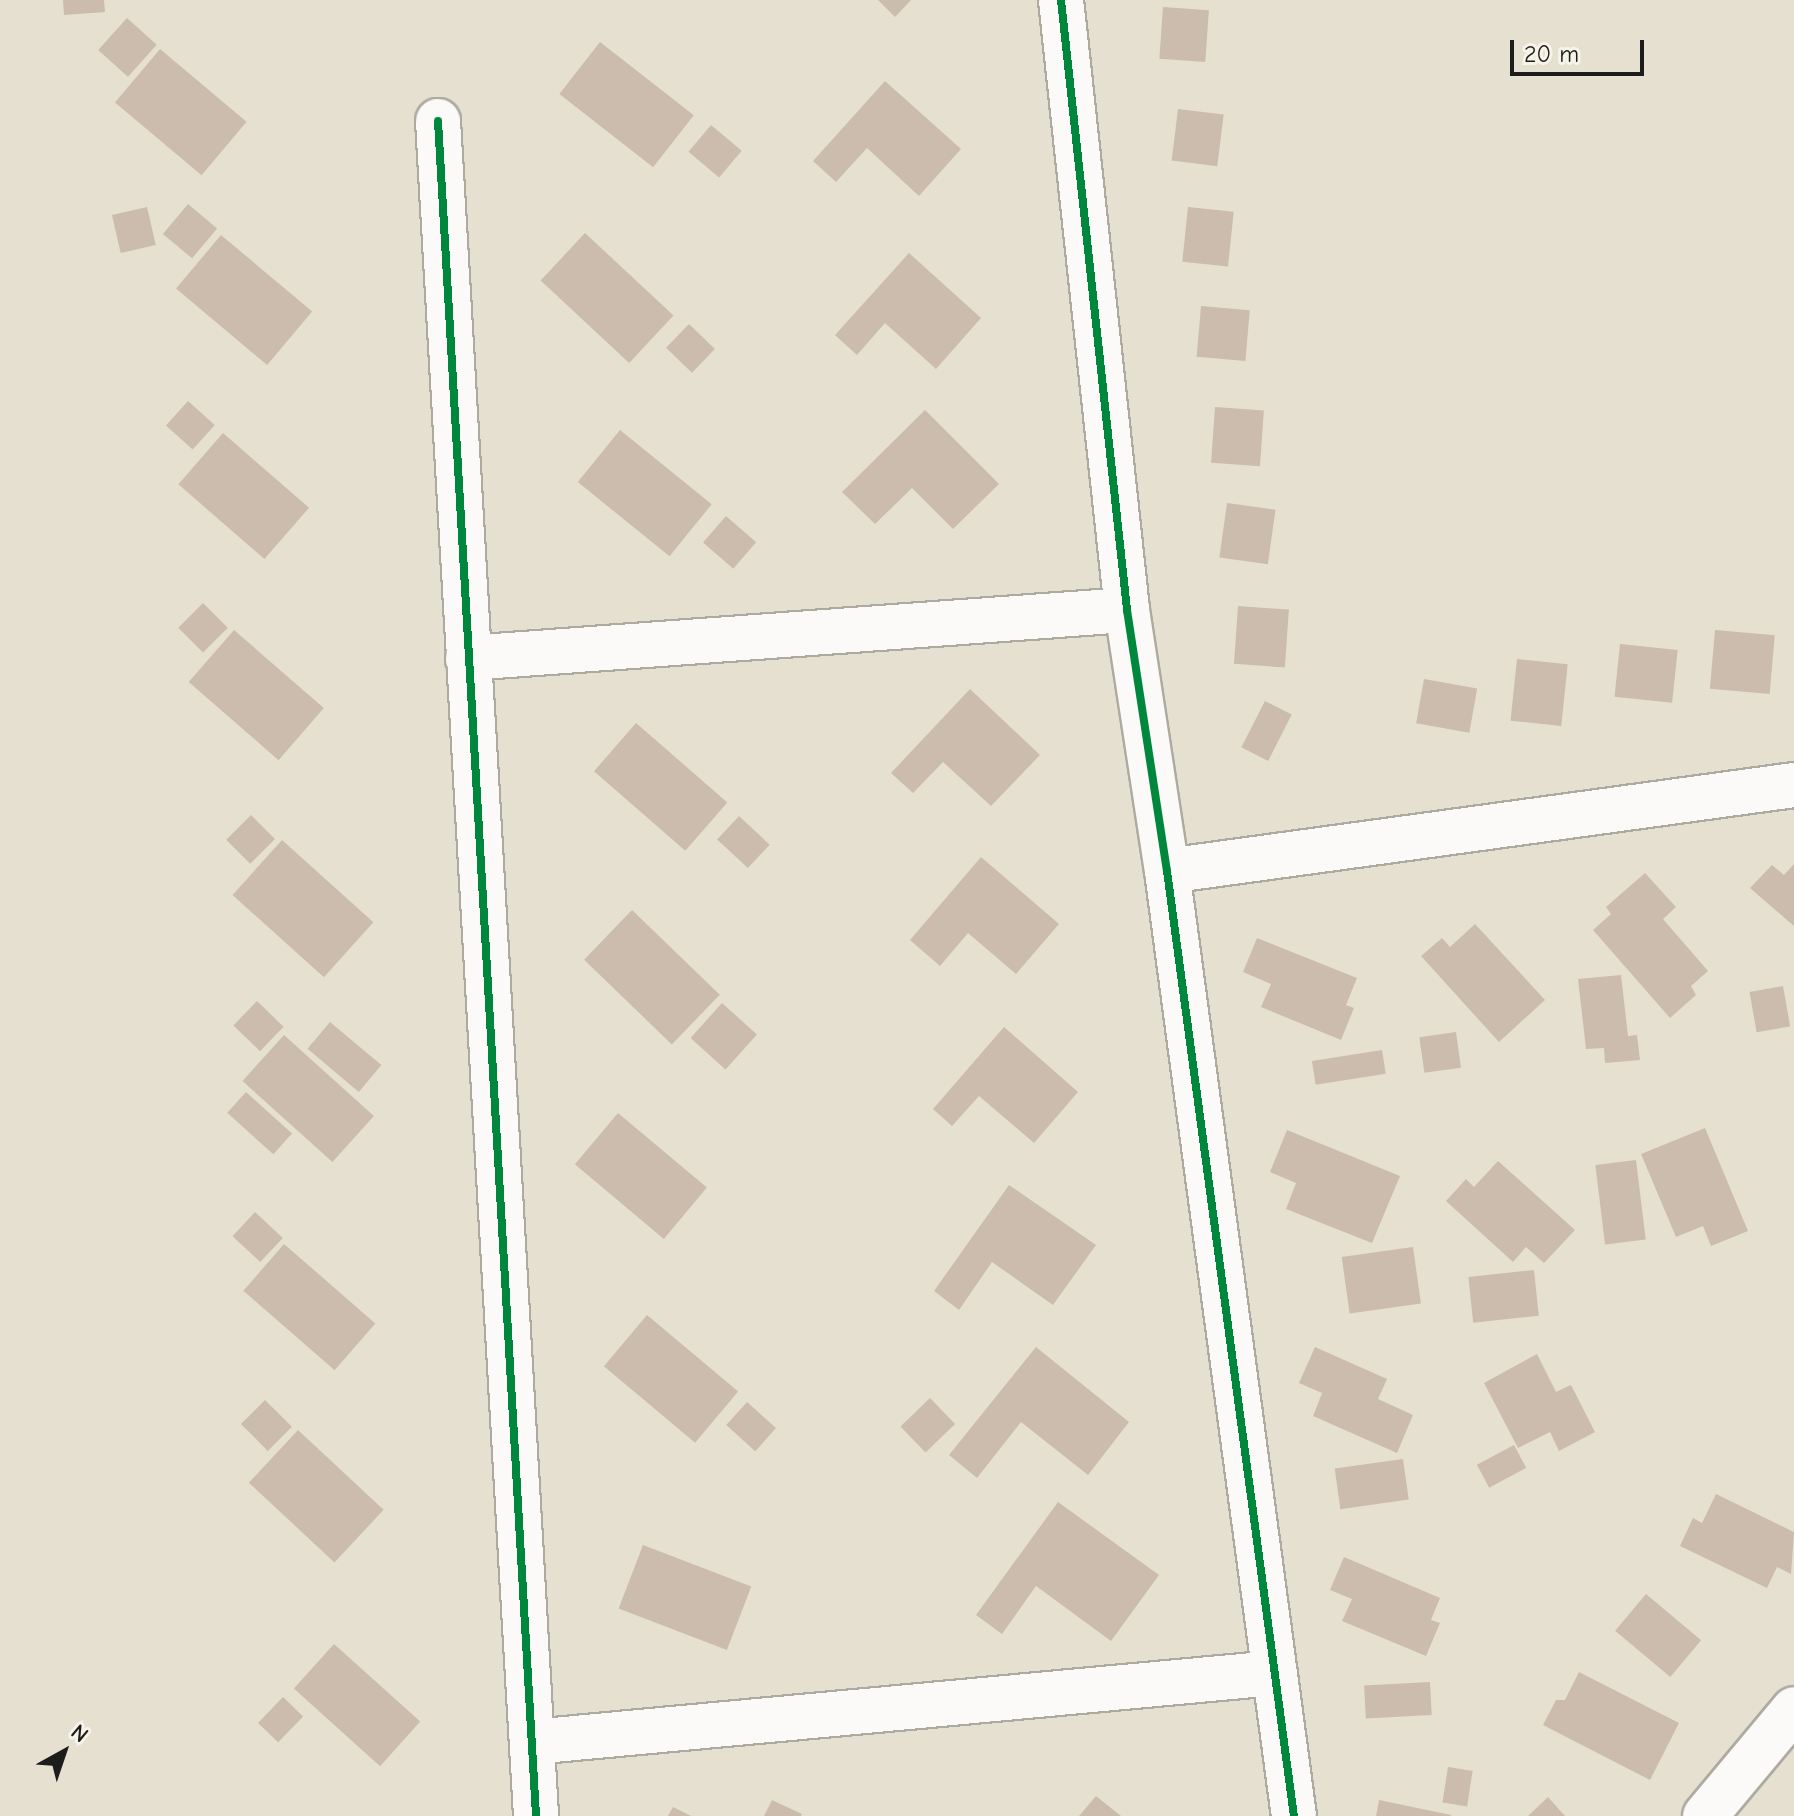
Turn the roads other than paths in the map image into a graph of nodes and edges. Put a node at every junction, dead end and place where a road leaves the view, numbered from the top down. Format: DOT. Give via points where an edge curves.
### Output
graph roads {
  1 [pos="1061,0"];
  2 [pos="438,121"];
  3 [pos="1127,610"];
  4 [pos="468,658"];
  5 [pos="1794,785"];
  6 [pos="1167,871"];
  7 [pos="1275,1673"];
  8 [pos="1794,1709"];
  9 [pos="532,1742"];
  10 [pos="536,1816"];
  11 [pos="1294,1816"];
  12 [pos="1705,1816"];
  1 -- 3 [label="street"];
  2 -- 4 [label="street"];
  3 -- 4 [label="street"];
  3 -- 6 [label="street"];
  4 -- 9 [label="street"];
  5 -- 6 [label="street"];
  6 -- 7 [label="street"];
  7 -- 9 [label="street"];
  7 -- 11 [label="street"];
  8 -- 12 [label="street"];
  9 -- 10 [label="street"];
}
